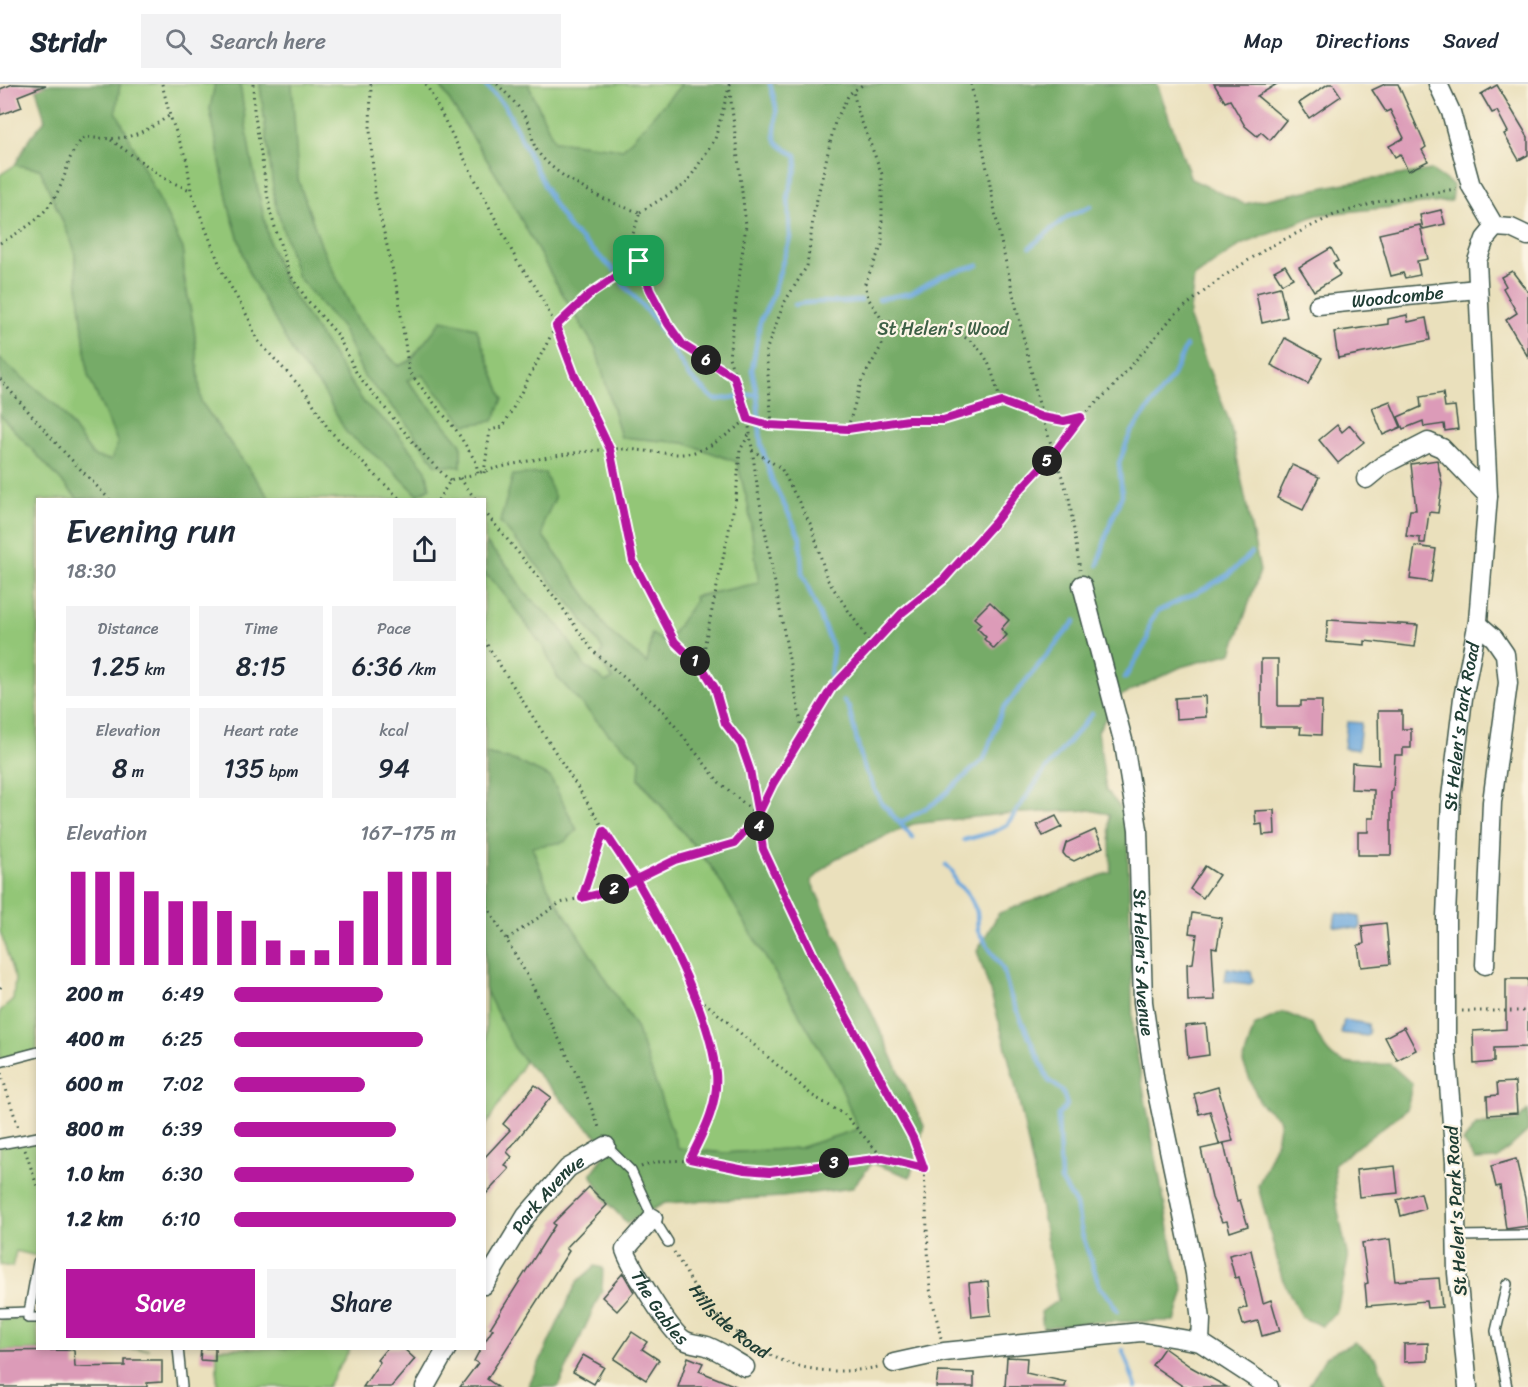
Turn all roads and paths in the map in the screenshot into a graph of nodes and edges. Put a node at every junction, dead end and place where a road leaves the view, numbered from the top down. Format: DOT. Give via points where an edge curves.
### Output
graph roads {
  1 [pos="165,84"];
  2 [pos="253,84"];
  3 [pos="370,84"];
  4 [pos="426,84"];
  5 [pos="497,84"];
  6 [pos="729,84"];
  7 [pos="864,84"];
  8 [pos="971,84"];
  9 [pos="1441,86"];
  10 [pos="728,90"];
  11 [pos="853,91"];
  12 [pos="170,116"];
  13 [pos="111,140"];
  14 [pos="1471,186"];
  15 [pos="191,190"];
  16 [pos="640,212"];
  17 [pos="1495,228"];
  18 [pos="1528,236"];
  19 [pos="0,243"];
  20 [pos="639,261"];
  21 [pos="1477,289"];
  22 [pos="1318,305"];
  23 [pos="883,321"];
  24 [pos="556,326"];
  25 [pos="734,377"];
  26 [pos="0,379"];
  27 [pos="1002,402"];
  28 [pos="1042,417"];
  29 [pos="1081,417"];
  30 [pos="748,419"];
  31 [pos="771,425"];
  32 [pos="848,429"];
  33 [pos="750,433"];
  34 [pos="610,449"];
  35 [pos="752,450"];
  36 [pos="1054,453"];
  37 [pos="484,473"];
  38 [pos="478,474"];
  39 [pos="460,478"];
  40 [pos="1366,479"];
  41 [pos="450,481"];
  42 [pos="1488,496"];
  43 [pos="108,498"];
  44 [pos="399,498"];
  45 [pos="439,498"];
  46 [pos="475,498"];
  47 [pos="486,513"];
  48 [pos="1082,585"];
  49 [pos="1478,624"];
  50 [pos="486,643"];
  51 [pos="873,647"];
  52 [pos="704,670"];
  53 [pos="803,736"];
  54 [pos="758,815"];
  55 [pos="604,831"];
  56 [pos="636,879"];
  57 [pos="582,898"];
  58 [pos="486,904"];
  59 [pos="507,939"];
  60 [pos="1485,965"];
  61 [pos="694,993"];
  62 [pos="1446,1011"];
  63 [pos="1528,1011"];
  64 [pos="36,1053"];
  65 [pos="0,1062"];
  66 [pos="36,1137"];
  67 [pos="0,1144"];
  68 [pos="606,1146"];
  69 [pos="883,1158"];
  70 [pos="690,1159"];
  71 [pos="924,1168"];
  72 [pos="631,1171"];
  73 [pos="653,1218"];
  74 [pos="1528,1235"];
  75 [pos="1456,1236"];
  76 [pos="668,1242"];
  77 [pos="36,1273"];
  78 [pos="486,1282"];
  79 [pos="1507,1284"];
  80 [pos="29,1312"];
  81 [pos="0,1313"];
  82 [pos="36,1318"];
  83 [pos="1200,1342"];
  84 [pos="178,1350"];
  85 [pos="446,1350"];
  86 [pos="944,1352"];
  87 [pos="894,1363"];
  88 [pos="745,1367"];
  89 [pos="182,1387"];
  90 [pos="425,1387"];
  91 [pos="1269,1387"];
  92 [pos="1468,1387"];
  93 [pos="1507,1387"];
  1 -- 12 [label="path"];
  2 -- 41 [label="path" via="270,211 289,273 337,334 357,374"];
  3 -- 38 [label="path" via="375,194 398,293 409,372 456,430 476,462"];
  4 -- 24 [label="path" via="517,261"];
  5 -- 16 [label="path" via="529,124 536,147 546,160 588,192 616,207"];
  6 -- 10 [label="path"];
  7 -- 11 [label="path"];
  8 -- 28 [label="path" via="999,233"];
  9 -- 14 [label="street"];
  10 -- 16 [label="path" via="715,139 686,184"];
  10 -- 25 [label="path" via="746,225 729,357"];
  11 -- 23 [label="path" via="882,174 882,245 865,284 868,298"];
  11 -- 31 [label="path" via="835,122 814,212 807,266 784,303 766,351"];
  12 -- 13 [label="path" via="140,135"];
  12 -- 15 [label="path" via="187,161"];
  13 -- 15 [label="path" via="168,180"];
  13 -- 19 [label="path" via="84,137 70,152 60,187 35,223"];
  14 -- 17 [label="street"];
  14 -- 29 [label="path" via="1381,201 1334,215 1269,247 1174,315 1112,388"];
  15 -- 44 [label="path" via="223,273 256,340 308,395 329,430"];
  16 -- 20 [label="path" via="631,240"];
  17 -- 18 [label="street" via="1511,228"];
  17 -- 21 [label="street, St Helen's Park Road" via="1485,239 1477,261"];
  20 -- 24 [label="path" via="590,294"];
  20 -- 25 [label="path" via="650,290 683,345"];
  21 -- 22 [label="street, Woodcombe"];
  21 -- 42 [label="street, St Helen's Park Road"];
  23 -- 27 [label="path" via="962,334 985,356"];
  23 -- 32 [label="path" via="883,343 861,382"];
  24 -- 34 [label="path"];
  24 -- 37 [label="path" via="503,427 490,430"];
  25 -- 30 [label="path"];
  26 -- 43 [label="path"];
  27 -- 28 [label="path"];
  27 -- 32 [label="path" via="943,420 908,420"];
  28 -- 29 [label="path" via="1064,421"];
  28 -- 36 [label="path"];
  29 -- 36 [label="path"];
  30 -- 31 [label="path"];
  30 -- 33 [label="path"];
  30 -- 34 [label="path" via="712,446 678,454"];
  31 -- 32 [label="path"];
  33 -- 35 [label="path"];
  33 -- 52 [label="path" via="740,450 736,497 705,643"];
  34 -- 37 [label="path"];
  34 -- 52 [label="path" via="633,561 675,642"];
  35 -- 51 [label="path" via="781,468 812,527 827,579"];
  35 -- 53 [label="path"];
  36 -- 48 [label="path" via="1069,498"];
  36 -- 51 [label="path" via="944,579 908,607"];
  37 -- 38 [label="path"];
  38 -- 39 [label="path"];
  39 -- 41 [label="path"];
  39 -- 46 [label="path"];
  40 -- 42 [label="street" via="1383,465 1428,442 1442,448"];
  41 -- 45 [label="path"];
  42 -- 49 [label="street, St Helen's Park Road"];
  47 -- 54 [label="path" via="557,600 592,651 664,712 719,782"];
  48 -- 83 [label="street, St Helen's Avenue" via="1124,744 1138,829 1143,1002 1155,1083 1195,1273"];
  49 -- 60 [label="street" via="1505,654 1508,683 1492,802"];
  49 -- 62 [label="street, St Helen's Park Road" via="1463,698 1451,797"];
  50 -- 55 [label="path"];
  51 -- 53 [label="path" via="831,689"];
  52 -- 54 [label="path" via="715,688 725,723 741,744"];
  53 -- 54 [label="path"];
  54 -- 56 [label="path" via="735,843 675,860"];
  54 -- 71 [label="path" via="763,849 814,957 913,1138"];
  55 -- 56 [label="path"];
  55 -- 57 [label="path"];
  56 -- 57 [label="path"];
  56 -- 61 [label="path"];
  57 -- 59 [label="path" via="560,903"];
  58 -- 59 [label="path"];
  59 -- 68 [label="path" via="584,1089"];
  61 -- 69 [label="path" via="813,1096 845,1115"];
  61 -- 70 [label="path" via="716,1074 710,1119"];
  62 -- 63 [label="path"];
  62 -- 75 [label="street, St Helen's Park Road"];
  64 -- 65 [label="lane"];
  66 -- 67 [label="lane"];
  68 -- 72 [label="lane"];
  68 -- 78 [label="street, Park Avenue" via="568,1168 533,1208"];
  69 -- 70 [label="path" via="770,1172"];
  69 -- 71 [label="path"];
  70 -- 72 [label="path" via="657,1161"];
  71 -- 86 [label="path" via="930,1289"];
  72 -- 73 [label="lane"];
  73 -- 76 [label="lane"];
  73 -- 88 [label="street, The Gables" via="625,1250 630,1264 676,1333"];
  74 -- 75 [label="lane"];
  75 -- 92 [label="street, St Helen's Park Road"];
  76 -- 87 [label="path, Hillside Road" via="709,1309 742,1337 778,1359 809,1370 848,1373"];
  77 -- 80 [label="lane"];
  79 -- 93 [label="lane" via="1497,1331"];
  80 -- 81 [label="lane"];
  80 -- 82 [label="lane" via="28,1318"];
  83 -- 86 [label="street" via="1141,1332"];
  83 -- 91 [label="street"];
  84 -- 89 [label="lane"];
  85 -- 90 [label="street"];
  86 -- 87 [label="street"];
}
